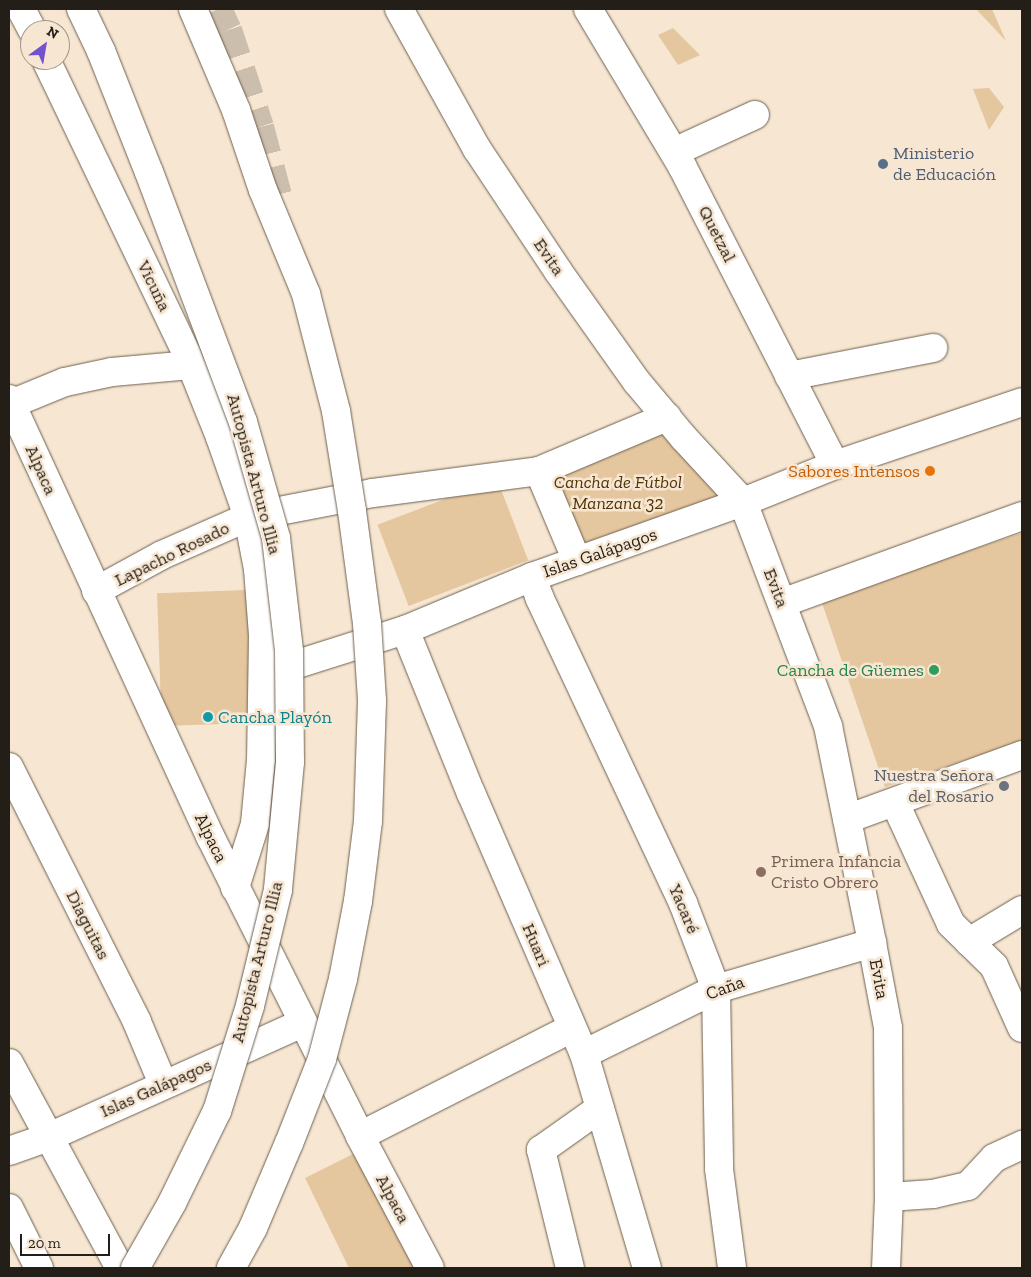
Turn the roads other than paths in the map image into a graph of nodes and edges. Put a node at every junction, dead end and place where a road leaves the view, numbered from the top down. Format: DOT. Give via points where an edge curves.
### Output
graph roads {
  1 [pos="81,9"];
  2 [pos="193,9"];
  3 [pos="399,9"];
  4 [pos="588,9"];
  5 [pos="51,70"];
  6 [pos="755,115"];
  7 [pos="674,152"];
  8 [pos="933,348"];
  9 [pos="191,365"];
  10 [pos="789,376"];
  11 [pos="10,402"];
  12 [pos="1022,402"];
  13 [pos="667,417"];
  14 [pos="835,465"];
  15 [pos="539,470"];
  16 [pos="743,502"];
  17 [pos="1022,516"];
  18 [pos="248,517"];
  19 [pos="578,561"];
  20 [pos="532,577"];
  21 [pos="96,591"];
  22 [pos="782,602"];
  23 [pos="405,630"];
  24 [pos="263,675"];
  25 [pos="1022,755"];
  26 [pos="9,767"];
  27 [pos="895,803"];
  28 [pos="847,820"];
  29 [pos="235,888"];
  30 [pos="1022,910"];
  31 [pos="872,942"];
  32 [pos="969,942"];
  33 [pos="716,989"];
  34 [pos="303,1023"];
  35 [pos="572,1028"];
  36 [pos="1022,1028"];
  37 [pos="584,1054"];
  38 [pos="9,1063"];
  39 [pos="163,1084"];
  40 [pos="600,1108"];
  41 [pos="49,1136"];
  42 [pos="360,1136"];
  43 [pos="1022,1145"];
  44 [pos="9,1151"];
  45 [pos="889,1197"];
  46 [pos="9,1208"];
  47 [pos="39,1268"];
  48 [pos="120,1268"];
  49 [pos="135,1268"];
  50 [pos="230,1268"];
  51 [pos="430,1268"];
  52 [pos="570,1268"];
  53 [pos="647,1268"];
  54 [pos="732,1268"];
  55 [pos="886,1268"];
  1 -- 49 [label="main road, Autopista Arturo Illia, bridge" via="153,181 243,422 276,538 289,651 290,762 278,890 250,1006 217,1112 172,1203"];
  2 -- 50 [label="main road, bridge" via="236,110 306,294 336,411 367,623 372,701 368,821 358,901 343,979 322,1060 253,1228"];
  3 -- 13 [label="main road, Evita" via="477,149 558,272 637,382"];
  4 -- 7 [label="main road, Quetzal"];
  5 -- 9 [label="main road, Vicuña"];
  6 -- 7 [label="main road"];
  7 -- 10 [label="main road, Quetzal"];
  8 -- 10 [label="main road"];
  9 -- 11 [label="main road" via="112,372 65,382"];
  9 -- 18 [label="main road, Vicuña"];
  10 -- 14 [label="main road, Quetzal"];
  11 -- 21 [label="main road, Alpaca"];
  12 -- 14 [label="main road, Islas Galápagos"];
  13 -- 15 [label="main road, Lapacho Rosado"];
  13 -- 16 [label="main road, Evita"];
  14 -- 16 [label="main road, Islas Galápagos"];
  15 -- 18 [label="main road, Lapacho Rosado" via="373,493"];
  15 -- 19 [label="main road"];
  16 -- 19 [label="main road, Islas Galápagos"];
  16 -- 22 [label="main road, Evita"];
  17 -- 22 [label="main road"];
  18 -- 21 [label="main road, Lapacho Rosado" via="162,555"];
  18 -- 24 [label="main road, Vicuña" via="258,569"];
  19 -- 20 [label="main road, Islas Galápagos"];
  20 -- 23 [label="main road, Islas Galápagos"];
  20 -- 33 [label="main road, Yacaré" via="683,903"];
  21 -- 29 [label="main road, Alpaca"];
  22 -- 28 [label="main road, Evita" via="828,726"];
  23 -- 24 [label="main road, Islas Galápagos"];
  23 -- 35 [label="main road, Huari"];
  24 -- 29 [label="main road, Vicuña" via="262,760 255,824"];
  25 -- 27 [label="main road"];
  26 -- 39 [label="main road, Diaguitas" via="137,1022"];
  27 -- 28 [label="main road"];
  27 -- 32 [label="main road" via="951,924"];
  28 -- 31 [label="main road, Evita"];
  29 -- 34 [label="main road, Alpaca"];
  30 -- 32 [label="main road"];
  31 -- 33 [label="main road, Caña"];
  31 -- 45 [label="main road, Evita" via="888,1028"];
  32 -- 36 [label="main road" via="994,966"];
  33 -- 37 [label="main road, Caña"];
  33 -- 54 [label="main road, Yacaré" via="719,1169"];
  34 -- 39 [label="main road, Islas Galápagos"];
  34 -- 42 [label="main road, Alpaca"];
  35 -- 37 [label="main road, Huari"];
  35 -- 42 [label="main road"];
  37 -- 40 [label="main road, Huari"];
  38 -- 41 [label="main road"];
  39 -- 41 [label="main road, Islas Galápagos"];
  40 -- 52 [label="main road" via="541,1150"];
  40 -- 53 [label="main road, Huari"];
  41 -- 44 [label="main road, Islas Galápagos"];
  41 -- 48 [label="main road"];
  42 -- 51 [label="main road, Alpaca"];
  43 -- 45 [label="main road" via="994,1158 968,1186 933,1194"];
  45 -- 55 [label="main road, Evita"];
  46 -- 47 [label="main road"];
}
